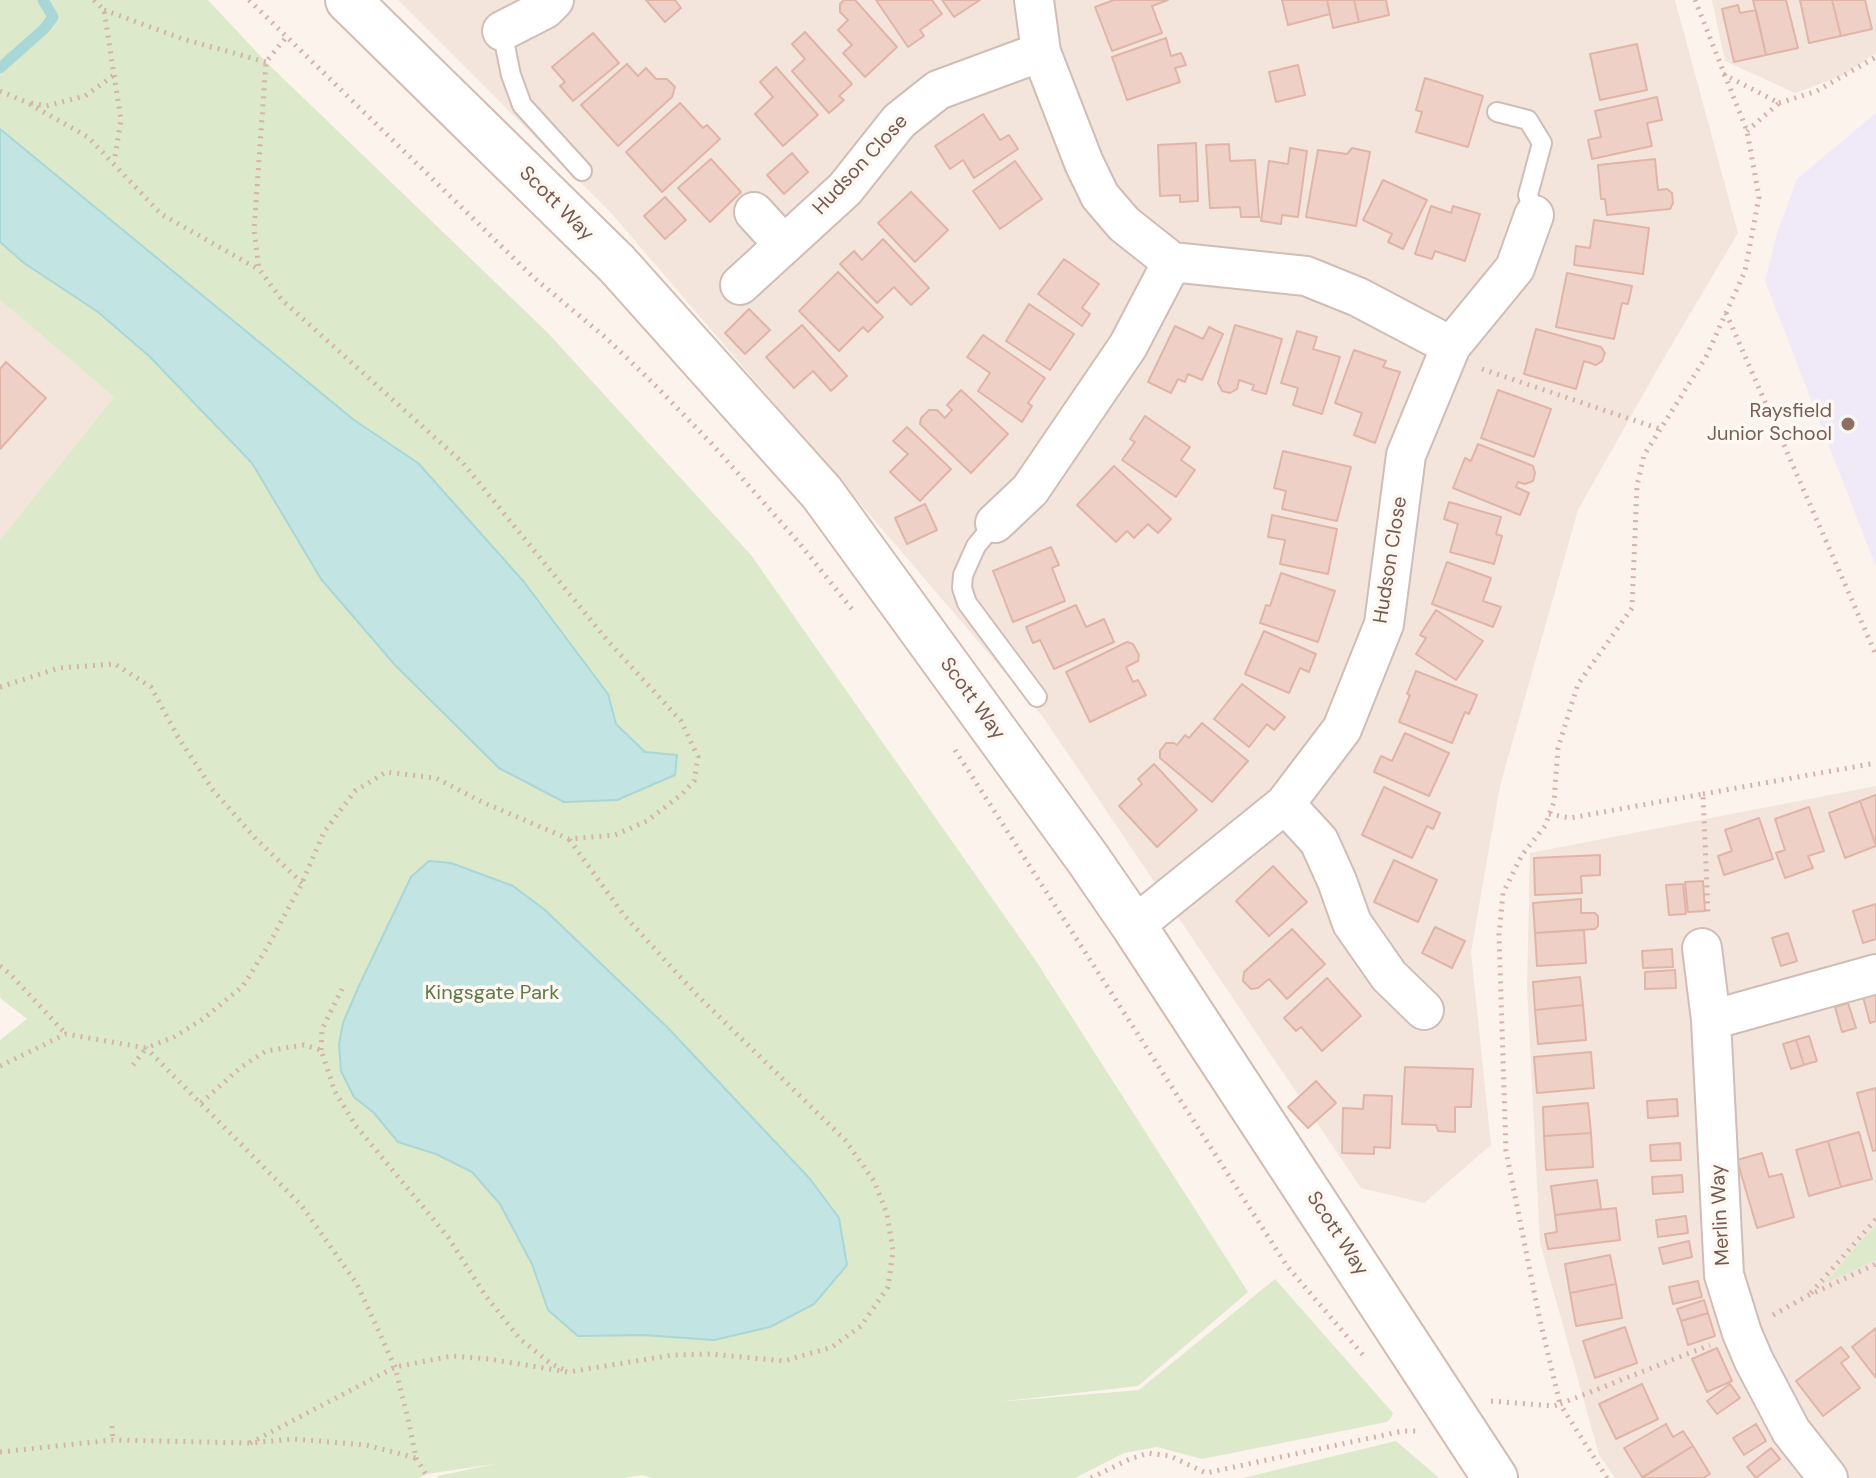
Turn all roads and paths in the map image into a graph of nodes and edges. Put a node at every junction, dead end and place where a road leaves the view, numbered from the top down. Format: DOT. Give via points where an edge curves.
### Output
graph roads {
  1 [pos="94,0"];
  2 [pos="249,0"];
  3 [pos="348,0"];
  4 [pos="554,0"];
  5 [pos="1034,0"];
  6 [pos="1695,0"];
  7 [pos="104,10"];
  8 [pos="502,31"];
  9 [pos="287,36"];
  10 [pos="1041,52"];
  11 [pos="1876,57"];
  12 [pos="266,62"];
  13 [pos="1723,74"];
  14 [pos="114,75"];
  15 [pos="0,91"];
  16 [pos="26,102"];
  17 [pos="1779,103"];
  18 [pos="1497,112"];
  19 [pos="1747,131"];
  20 [pos="114,163"];
  21 [pos="582,171"];
  22 [pos="754,212"];
  23 [pos="1534,215"];
  24 [pos="784,245"];
  25 [pos="1172,262"];
  26 [pos="259,269"];
  27 [pos="740,285"];
  28 [pos="1726,313"];
  29 [pos="1449,352"];
  30 [pos="1660,429"];
  31 [pos="995,523"];
  32 [pos="856,613"];
  33 [pos="1876,655"];
  34 [pos="0,687"];
  35 [pos="1037,697"];
  36 [pos="953,746"];
  37 [pos="1876,763"];
  38 [pos="1703,794"];
  39 [pos="1285,804"];
  40 [pos="1549,814"];
  41 [pos="569,839"];
  42 [pos="302,883"];
  43 [pos="1134,926"];
  44 [pos="1702,948"];
  45 [pos="0,966"];
  46 [pos="1876,974"];
  47 [pos="342,989"];
  48 [pos="1424,1010"];
  49 [pos="1711,1020"];
  50 [pos="66,1034"];
  51 [pos="146,1048"];
  52 [pos="321,1050"];
  53 [pos="133,1065"];
  54 [pos="0,1066"];
  55 [pos="201,1103"];
  56 [pos="1876,1219"];
  57 [pos="1809,1295"];
  58 [pos="1367,1359"];
  59 [pos="395,1367"];
  60 [pos="568,1372"];
  61 [pos="1560,1404"];
  62 [pos="1434,1417"];
  63 [pos="112,1426"];
  64 [pos="113,1440"];
  65 [pos="250,1443"];
  66 [pos="0,1452"];
  67 [pos="416,1458"];
  68 [pos="1207,1476"];
  69 [pos="428,1478"];
  70 [pos="1091,1478"];
  71 [pos="1495,1478"];
  72 [pos="1607,1478"];
  73 [pos="1828,1478"];
  1 -- 7 [label="path"];
  2 -- 9 [label="path"];
  3 -- 43 [label="street, Scott Way" via="617,264 822,493"];
  4 -- 8 [label="street"];
  5 -- 10 [label="street"];
  6 -- 13 [label="path"];
  7 -- 12 [label="path"];
  7 -- 14 [label="path"];
  8 -- 21 [label="lane" via="522,105"];
  9 -- 12 [label="path"];
  9 -- 32 [label="path" via="533,277 649,379 712,444"];
  10 -- 24 [label="street, Hudson Close" via="938,90 899,121 845,189"];
  10 -- 25 [label="street" via="1100,196 1124,224"];
  11 -- 17 [label="path" via="1817,91"];
  12 -- 26 [label="path" via="254,230"];
  13 -- 17 [label="path"];
  13 -- 19 [label="path"];
  14 -- 16 [label="path" via="85,96 46,106"];
  14 -- 20 [label="path" via="121,120"];
  15 -- 16 [label="path"];
  16 -- 20 [label="path" via="88,137"];
  17 -- 19 [label="path"];
  18 -- 23 [label="lane" via="1528,120 1542,143 1528,195"];
  19 -- 28 [label="path" via="1759,197 1745,271"];
  20 -- 26 [label="path" via="161,214"];
  22 -- 24 [label="street"];
  23 -- 29 [label="street, Hudson Close" via="1515,268"];
  24 -- 27 [label="street, Hudson Close"];
  25 -- 29 [label="street" via="1306,276 1358,297"];
  25 -- 31 [label="street" via="1128,346 1030,490"];
  26 -- 41 [label="path" via="282,300 462,462 607,640 681,721 698,757 694,781 682,794 647,821 615,835"];
  28 -- 30 [label="path" via="1706,357"];
  28 -- 33 [label="path"];
  29 -- 30 [label="path"];
  29 -- 39 [label="street, Hudson Close" via="1406,455 1384,624 1342,729"];
  30 -- 40 [label="path" via="1644,455 1637,486 1632,608 1578,684 1558,748"];
  31 -- 35 [label="lane" via="976,546 962,588 967,603"];
  34 -- 42 [label="path" via="59,668 115,664 151,687 213,790"];
  36 -- 58 [label="path" via="1287,1266"];
  37 -- 38 [label="path"];
  38 -- 40 [label="path" via="1570,818"];
  38 -- 44 [label="path" via="1710,942"];
  39 -- 43 [label="street, Hudson Close"];
  39 -- 48 [label="street" via="1319,841 1352,923 1389,976"];
  40 -- 61 [label="path" via="1503,893 1499,935 1506,1151"];
  41 -- 42 [label="path" via="436,778 386,772 355,791 324,832"];
  41 -- 60 [label="path" via="623,914 695,993 845,1140 874,1181 893,1251 888,1287 861,1326 832,1347 784,1361 673,1355"];
  42 -- 51 [label="path" via="243,986 203,1019"];
  43 -- 62 [label="street, Scott Way"];
  44 -- 49 [label="street, Merlin Way"];
  45 -- 50 [label="path"];
  46 -- 49 [label="street"];
  47 -- 52 [label="path" via="322,1029"];
  49 -- 73 [label="street, Merlin Way" via="1724,1275 1754,1361 1791,1431"];
  50 -- 51 [label="path"];
  50 -- 54 [label="path"];
  51 -- 53 [label="path"];
  51 -- 55 [label="path"];
  52 -- 55 [label="path" via="304,1045 266,1051"];
  52 -- 60 [label="path" via="335,1092 356,1126 448,1237 485,1295 520,1339"];
  55 -- 59 [label="path" via="301,1205 357,1284"];
  56 -- 57 [label="path"];
  59 -- 60 [label="path" via="452,1356"];
  59 -- 65 [label="path"];
  59 -- 67 [label="path"];
  61 -- 62 [label="path" via="1488,1400"];
  61 -- 72 [label="path"];
  62 -- 68 [label="path" via="1421,1432 1403,1431"];
  62 -- 71 [label="street, Scott Way"];
  63 -- 64 [label="path"];
  64 -- 65 [label="path"];
  64 -- 66 [label="path"];
  65 -- 67 [label="path" via="294,1439 366,1445"];
  67 -- 69 [label="path"];
  68 -- 70 [label="path" via="1170,1456 1148,1453"];
}
